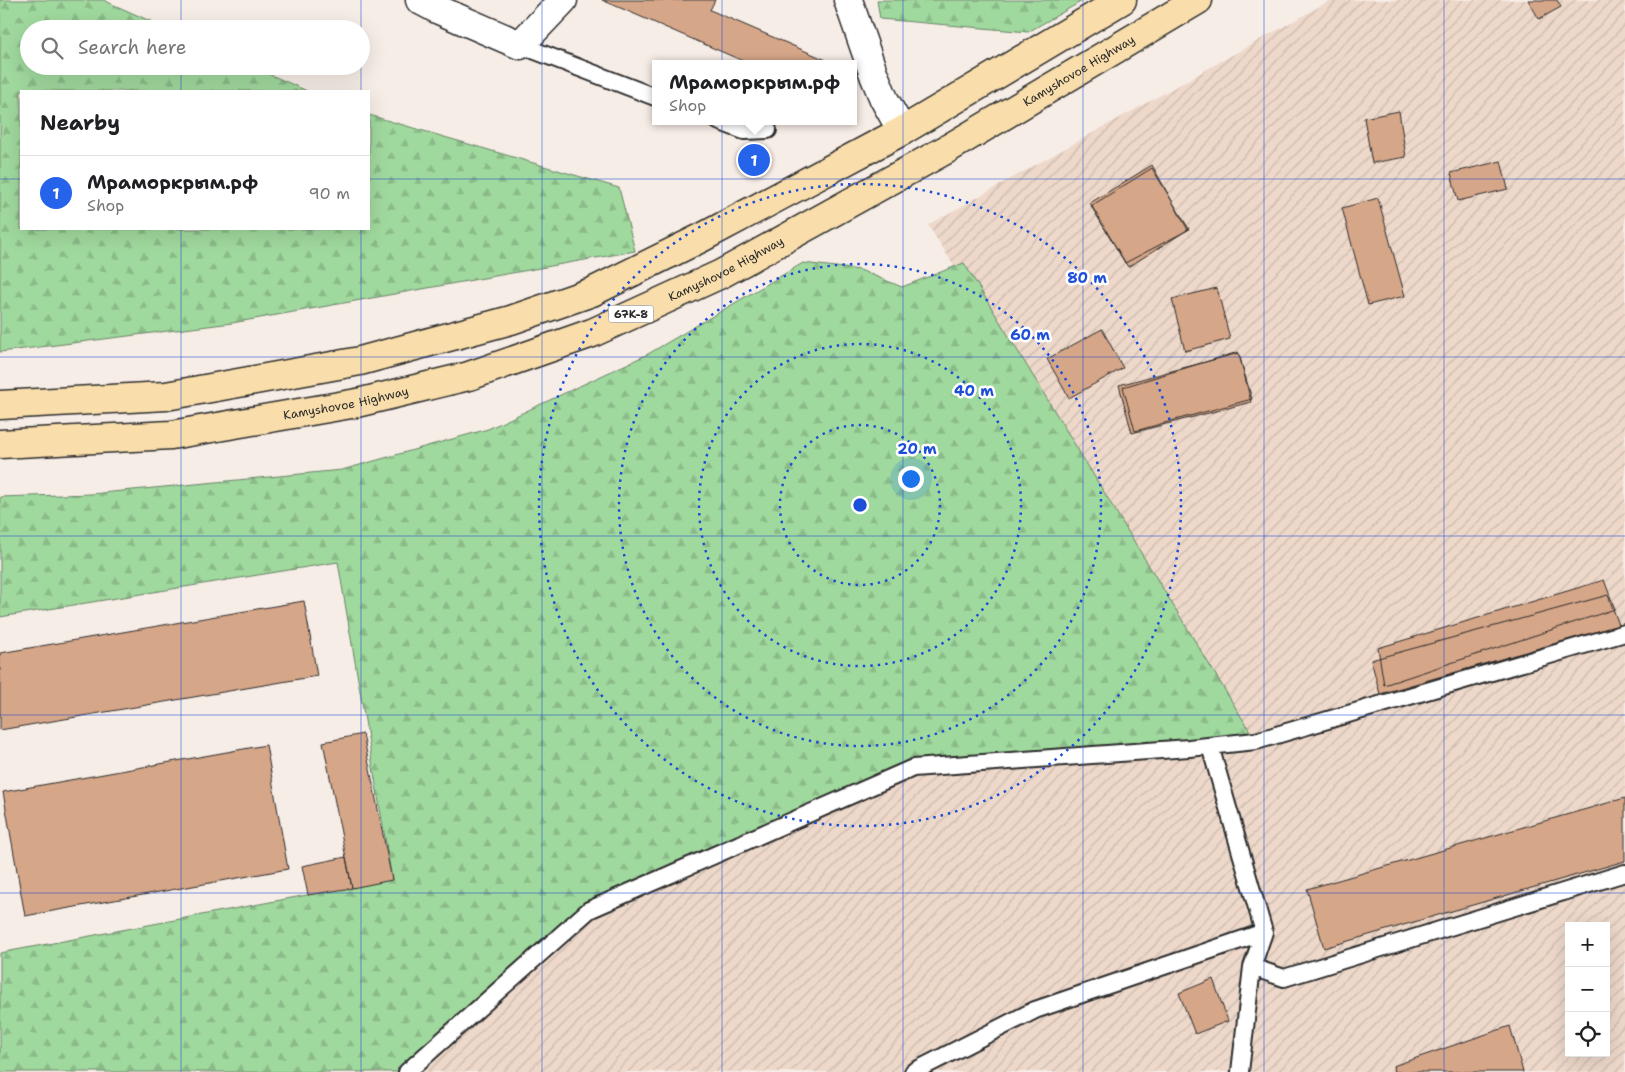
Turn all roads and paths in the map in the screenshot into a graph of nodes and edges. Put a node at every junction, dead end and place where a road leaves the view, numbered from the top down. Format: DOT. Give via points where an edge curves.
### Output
graph roads {
  1 [pos="420,0"];
  2 [pos="563,0"];
  3 [pos="848,0"];
  4 [pos="1122,0"];
  5 [pos="1198,0"];
  6 [pos="520,45"];
  7 [pos="652,97"];
  8 [pos="728,125"];
  9 [pos="768,130"];
  10 [pos="902,131"];
  11 [pos="0,405"];
  12 [pos="0,444"];
  13 [pos="1625,633"];
  14 [pos="1210,746"];
  15 [pos="1625,873"];
  16 [pos="1264,932"];
  17 [pos="1252,967"];
  18 [pos="407,1072"];
  19 [pos="913,1072"];
  20 [pos="1240,1072"];
  1 -- 6 [label="street"];
  2 -- 6 [label="street"];
  3 -- 10 [label="street" via="874,75"];
  4 -- 10 [label="main road"];
  5 -- 12 [label="main road, Kamyshovoe Highway / 67К-8" via="949,148 738,264 592,333 469,376 357,403 171,434"];
  6 -- 7 [label="lane"];
  8 -- 9 [label="lane" via="744,131"];
  10 -- 11 [label="main road" via="592,292 511,320 360,361 166,396"];
  13 -- 14 [label="lane" via="1256,741"];
  14 -- 16 [label="lane"];
  14 -- 18 [label="lane" via="913,768 589,910"];
  15 -- 17 [label="lane" via="1284,978"];
  16 -- 17 [label="lane"];
  16 -- 19 [label="lane" via="1035,1010"];
  17 -- 20 [label="lane"];
}
